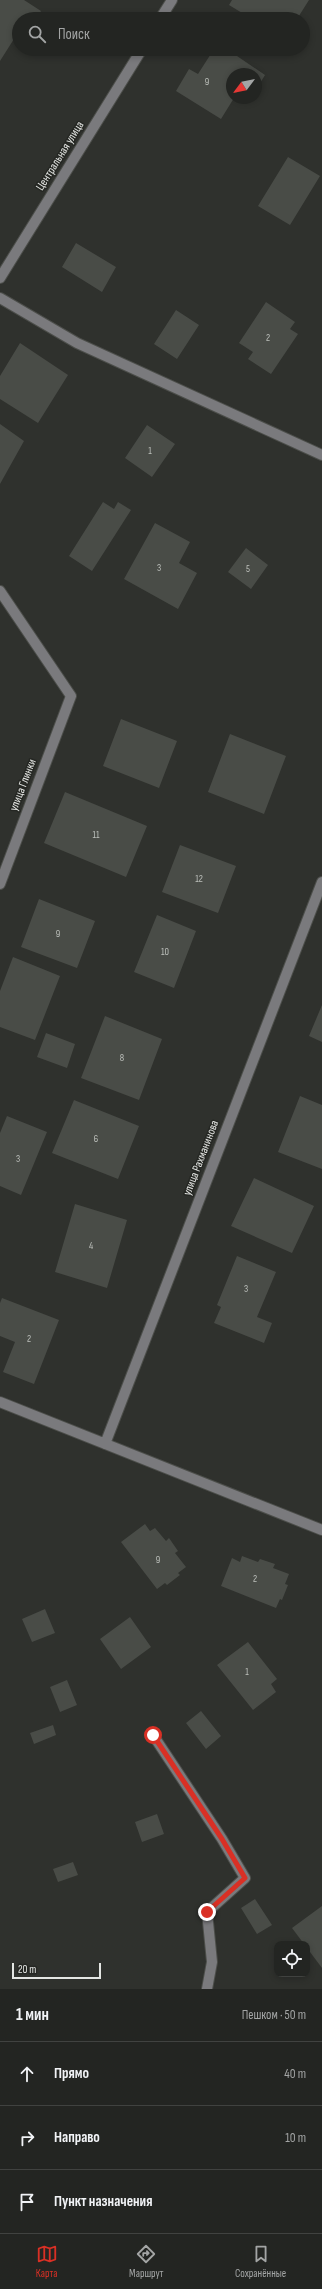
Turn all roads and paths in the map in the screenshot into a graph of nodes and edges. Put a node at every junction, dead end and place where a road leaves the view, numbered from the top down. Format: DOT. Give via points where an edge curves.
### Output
graph roads {
  1 [pos="172,0"];
  2 [pos="164,12"];
  3 [pos="138,56"];
  4 [pos="0,278"];
  5 [pos="0,298"];
  6 [pos="322,455"];
  7 [pos="0,591"];
  8 [pos="322,882"];
  9 [pos="0,884"];
  10 [pos="0,1402"];
  11 [pos="104,1444"];
  12 [pos="322,1530"];
  13 [pos="153,1735"];
  14 [pos="207,1989"];
  1 -- 2 [label="street"];
  3 -- 4 [label="street, Центральная улица"];
  5 -- 6 [label="street" via="77,343"];
  7 -- 9 [label="street, улица Глинки" via="71,696"];
  8 -- 11 [label="street, улица Рахманинова"];
  10 -- 11 [label="street"];
  11 -- 12 [label="street"];
  13 -- 14 [label="street" via="245,1878 207,1912 212,1962"];
}
